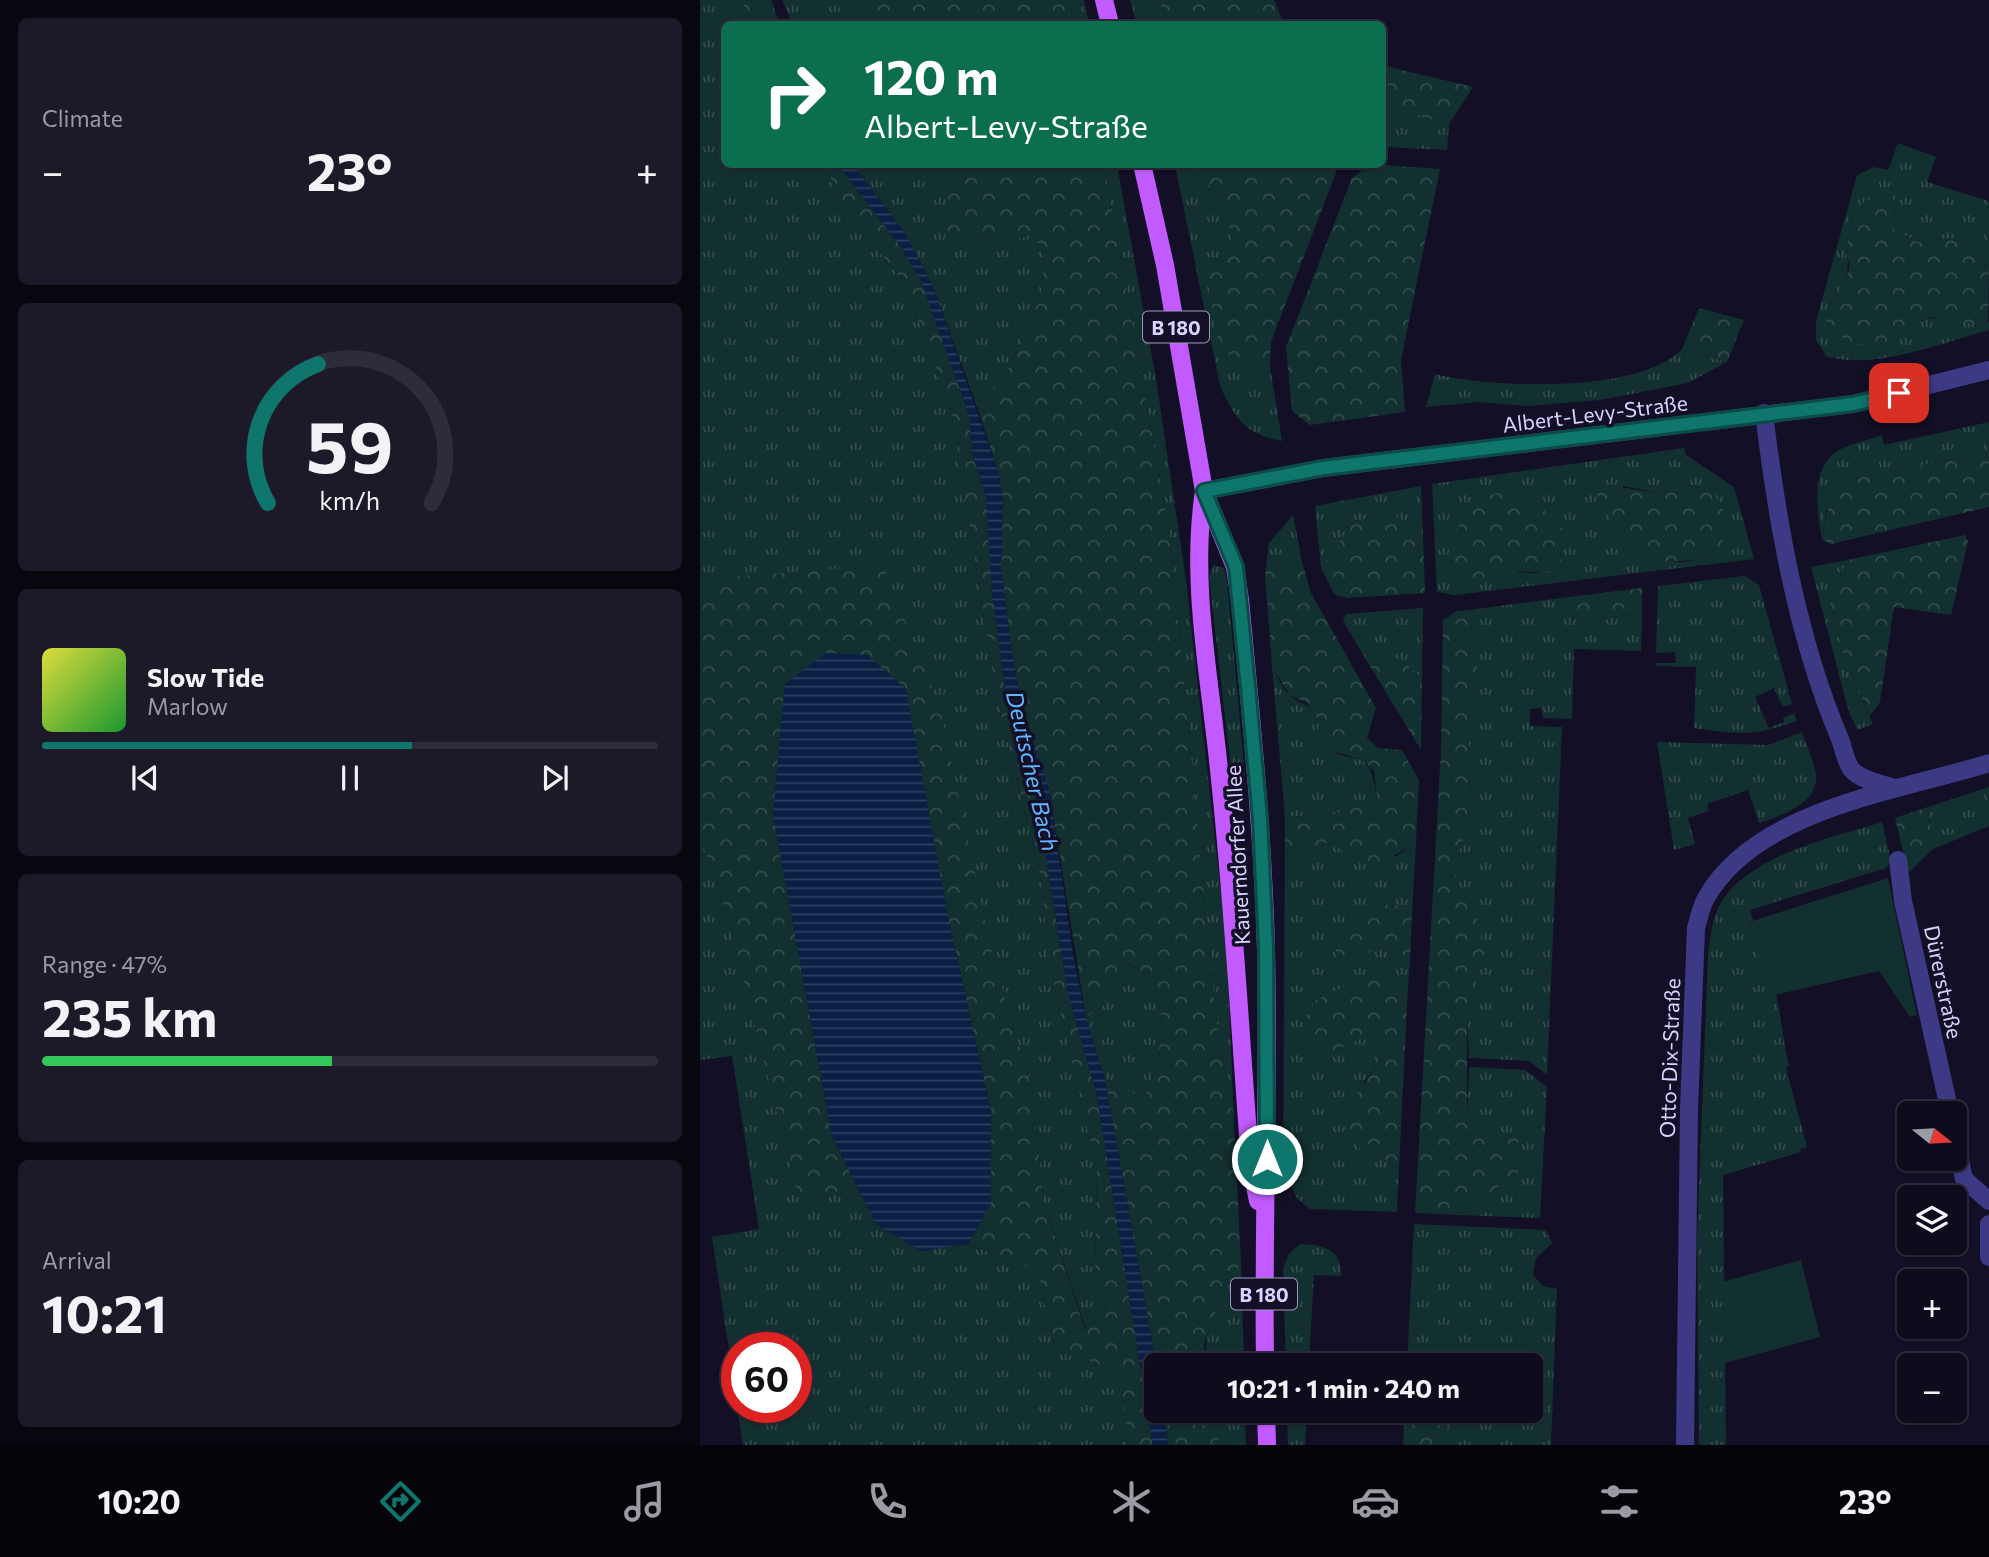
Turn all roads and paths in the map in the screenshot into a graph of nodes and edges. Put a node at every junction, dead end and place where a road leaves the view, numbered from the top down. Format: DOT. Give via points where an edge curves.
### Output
graph roads {
  1 [pos="1104,0"];
  2 [pos="1109,21"];
  3 [pos="1143,168"];
  4 [pos="1989,370"];
  5 [pos="1764,413"];
  6 [pos="1204,491"];
  7 [pos="1989,764"];
  8 [pos="1895,788"];
  9 [pos="1898,860"];
  10 [pos="1947,1101"];
  11 [pos="1962,1171"];
  12 [pos="1989,1201"];
  13 [pos="1263,1223"];
  14 [pos="1989,1224"];
  15 [pos="1989,1257"];
  16 [pos="1265,1353"];
  17 [pos="1266,1423"];
  18 [pos="1267,1445"];
  19 [pos="1685,1445"];
  1 -- 2 [label="main road"];
  3 -- 6 [label="main road, Kauerndorfer Allee / B 180" via="1165,265"];
  4 -- 5 [label="street, Albert-Levy-Straße" via="1853,404"];
  5 -- 6 [label="street, Albert-Levy-Straße" via="1310,470"];
  5 -- 8 [label="street" via="1795,586 1830,716 1851,769"];
  6 -- 13 [label="main road, Kauerndorfer Allee / B 180" via="1198,577 1219,772 1250,1161"];
  6 -- 13 [label="main road, Kauerndorfer Allee / B 180" via="1236,567 1260,819 1266,948"];
  7 -- 8 [label="street, Otto-Dix-Straße"];
  8 -- 19 [label="street, Otto-Dix-Straße" via="1818,815 1757,844 1717,881 1696,928"];
  9 -- 10 [label="street, Dürerstraße"];
  11 -- 12 [label="street" via="1964,1179"];
  13 -- 16 [label="main road, Kauerndorfer Allee / B 180"];
  14 -- 15 [label="street"];
  17 -- 18 [label="main road"];
}
